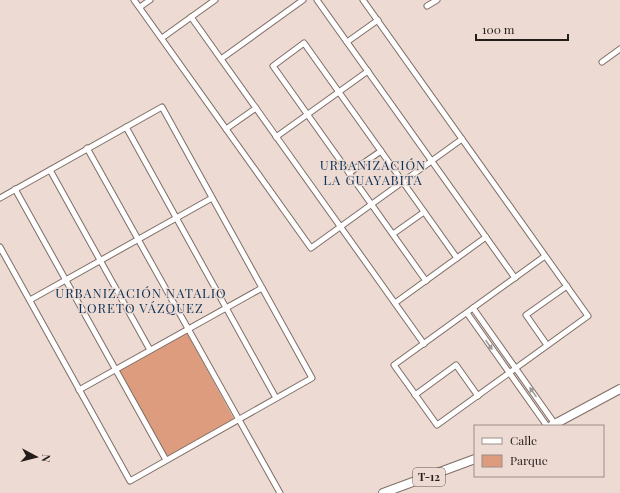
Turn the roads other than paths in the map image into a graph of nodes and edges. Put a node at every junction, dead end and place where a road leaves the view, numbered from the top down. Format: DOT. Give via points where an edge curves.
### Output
graph roads {
  1 [pos="134,0"];
  2 [pos="150,0"];
  3 [pos="215,0"];
  4 [pos="303,0"];
  5 [pos="317,0"];
  6 [pos="363,0"];
  7 [pos="437,0"];
  8 [pos="428,6"];
  9 [pos="140,7"];
  10 [pos="191,17"];
  11 [pos="378,20"];
  12 [pos="162,38"];
  13 [pos="347,42"];
  14 [pos="620,50"];
  15 [pos="221,59"];
  16 [pos="602,62"];
  17 [pos="368,71"];
  18 [pos="338,92"];
  19 [pos="256,108"];
  20 [pos="307,114"];
  21 [pos="126,127"];
  22 [pos="226,129"];
  23 [pos="276,137"];
  24 [pos="462,139"];
  25 [pos="88,148"];
  26 [pos="380,151"];
  27 [pos="432,161"];
  28 [pos="50,170"];
  29 [pos="349,173"];
  30 [pos="402,182"];
  31 [pos="15,189"];
  32 [pos="0,198"];
  33 [pos="212,198"];
  34 [pos="371,204"];
  35 [pos="424,212"];
  36 [pos="176,218"];
  37 [pos="340,226"];
  38 [pos="393,234"];
  39 [pos="486,237"];
  40 [pos="138,240"];
  41 [pos="0,247"];
  42 [pos="545,256"];
  43 [pos="457,258"];
  44 [pos="100,261"];
  45 [pos="515,278"];
  46 [pos="66,280"];
  47 [pos="426,281"];
  48 [pos="567,286"];
  49 [pos="262,288"];
  50 [pos="30,300"];
  51 [pos="395,303"];
  52 [pos="226,308"];
  53 [pos="473,308"];
  54 [pos="467,313"];
  55 [pos="188,329"];
  56 [pos="424,344"];
  57 [pos="547,345"];
  58 [pos="150,350"];
  59 [pos="516,368"];
  60 [pos="115,370"];
  61 [pos="509,373"];
  62 [pos="620,389"];
  63 [pos="79,390"];
  64 [pos="415,395"];
  65 [pos="478,396"];
  66 [pos="276,398"];
  67 [pos="238,420"];
  68 [pos="551,425"];
  69 [pos="166,460"];
  70 [pos="474,460"];
  71 [pos="280,493"];
  72 [pos="383,493"];
  1 -- 9 [label="street"];
  2 -- 9 [label="street"];
  3 -- 10 [label="street"];
  4 -- 15 [label="street"];
  5 -- 13 [label="street"];
  6 -- 11 [label="street"];
  7 -- 8 [label="street"];
  9 -- 12 [label="street"];
  10 -- 12 [label="street"];
  10 -- 15 [label="street"];
  11 -- 13 [label="street"];
  11 -- 24 [label="street"];
  12 -- 22 [label="street"];
  13 -- 17 [label="street"];
  14 -- 16 [label="street"];
  15 -- 19 [label="street"];
  17 -- 18 [label="street"];
  17 -- 27 [label="street"];
  18 -- 20 [label="street"];
  18 -- 20 [label="street" via="304,43 273,66"];
  18 -- 26 [label="street"];
  19 -- 22 [label="street"];
  19 -- 23 [label="street"];
  20 -- 23 [label="street"];
  20 -- 29 [label="street"];
  21 -- 25 [label="street"];
  21 -- 33 [label="street" via="162,107"];
  21 -- 36 [label="street"];
  22 -- 37 [label="street" via="311,248"];
  23 -- 37 [label="street"];
  24 -- 27 [label="street"];
  24 -- 42 [label="street"];
  25 -- 28 [label="street"];
  25 -- 40 [label="street"];
  26 -- 29 [label="street"];
  26 -- 30 [label="street"];
  27 -- 30 [label="street"];
  27 -- 39 [label="street"];
  28 -- 31 [label="street"];
  28 -- 44 [label="street"];
  29 -- 34 [label="street"];
  30 -- 34 [label="street"];
  30 -- 35 [label="street"];
  31 -- 32 [label="street"];
  31 -- 46 [label="street"];
  33 -- 36 [label="street"];
  33 -- 49 [label="street"];
  34 -- 37 [label="street"];
  34 -- 38 [label="street"];
  35 -- 38 [label="street"];
  35 -- 43 [label="street"];
  36 -- 40 [label="street"];
  36 -- 52 [label="street"];
  37 -- 51 [label="street"];
  38 -- 47 [label="street"];
  39 -- 43 [label="street"];
  39 -- 45 [label="street"];
  40 -- 44 [label="street"];
  40 -- 55 [label="street"];
  41 -- 50 [label="street"];
  42 -- 45 [label="street"];
  42 -- 48 [label="street"];
  43 -- 47 [label="street"];
  44 -- 46 [label="street"];
  44 -- 58 [label="street"];
  45 -- 53 [label="street"];
  46 -- 50 [label="street"];
  46 -- 60 [label="street"];
  47 -- 51 [label="street"];
  48 -- 57 [label="street" via="526,315"];
  48 -- 57 [label="street" via="588,316"];
  49 -- 52 [label="street"];
  49 -- 66 [label="street" via="312,378"];
  50 -- 63 [label="street"];
  51 -- 56 [label="street"];
  52 -- 55 [label="street"];
  52 -- 66 [label="street"];
  53 -- 54 [label="street"];
  53 -- 59 [label="street"];
  54 -- 56 [label="street"];
  54 -- 61 [label="street, one-way"];
  55 -- 58 [label="street"];
  55 -- 67 [label="street"];
  56 -- 64 [label="street" via="394,365"];
  57 -- 59 [label="street"];
  58 -- 60 [label="street"];
  59 -- 61 [label="street"];
  68 -- 59 [label="street, one-way"];
  60 -- 63 [label="street"];
  60 -- 69 [label="street"];
  61 -- 65 [label="street"];
  61 -- 68 [label="street"];
  62 -- 68 [label="highway"];
  63 -- 69 [label="street" via="130,481"];
  64 -- 65 [label="street" via="437,425"];
  64 -- 65 [label="street" via="456,365"];
  66 -- 67 [label="street"];
  67 -- 69 [label="street"];
  67 -- 71 [label="street"];
  70 -- 72 [label="highway, T-12"];
}
